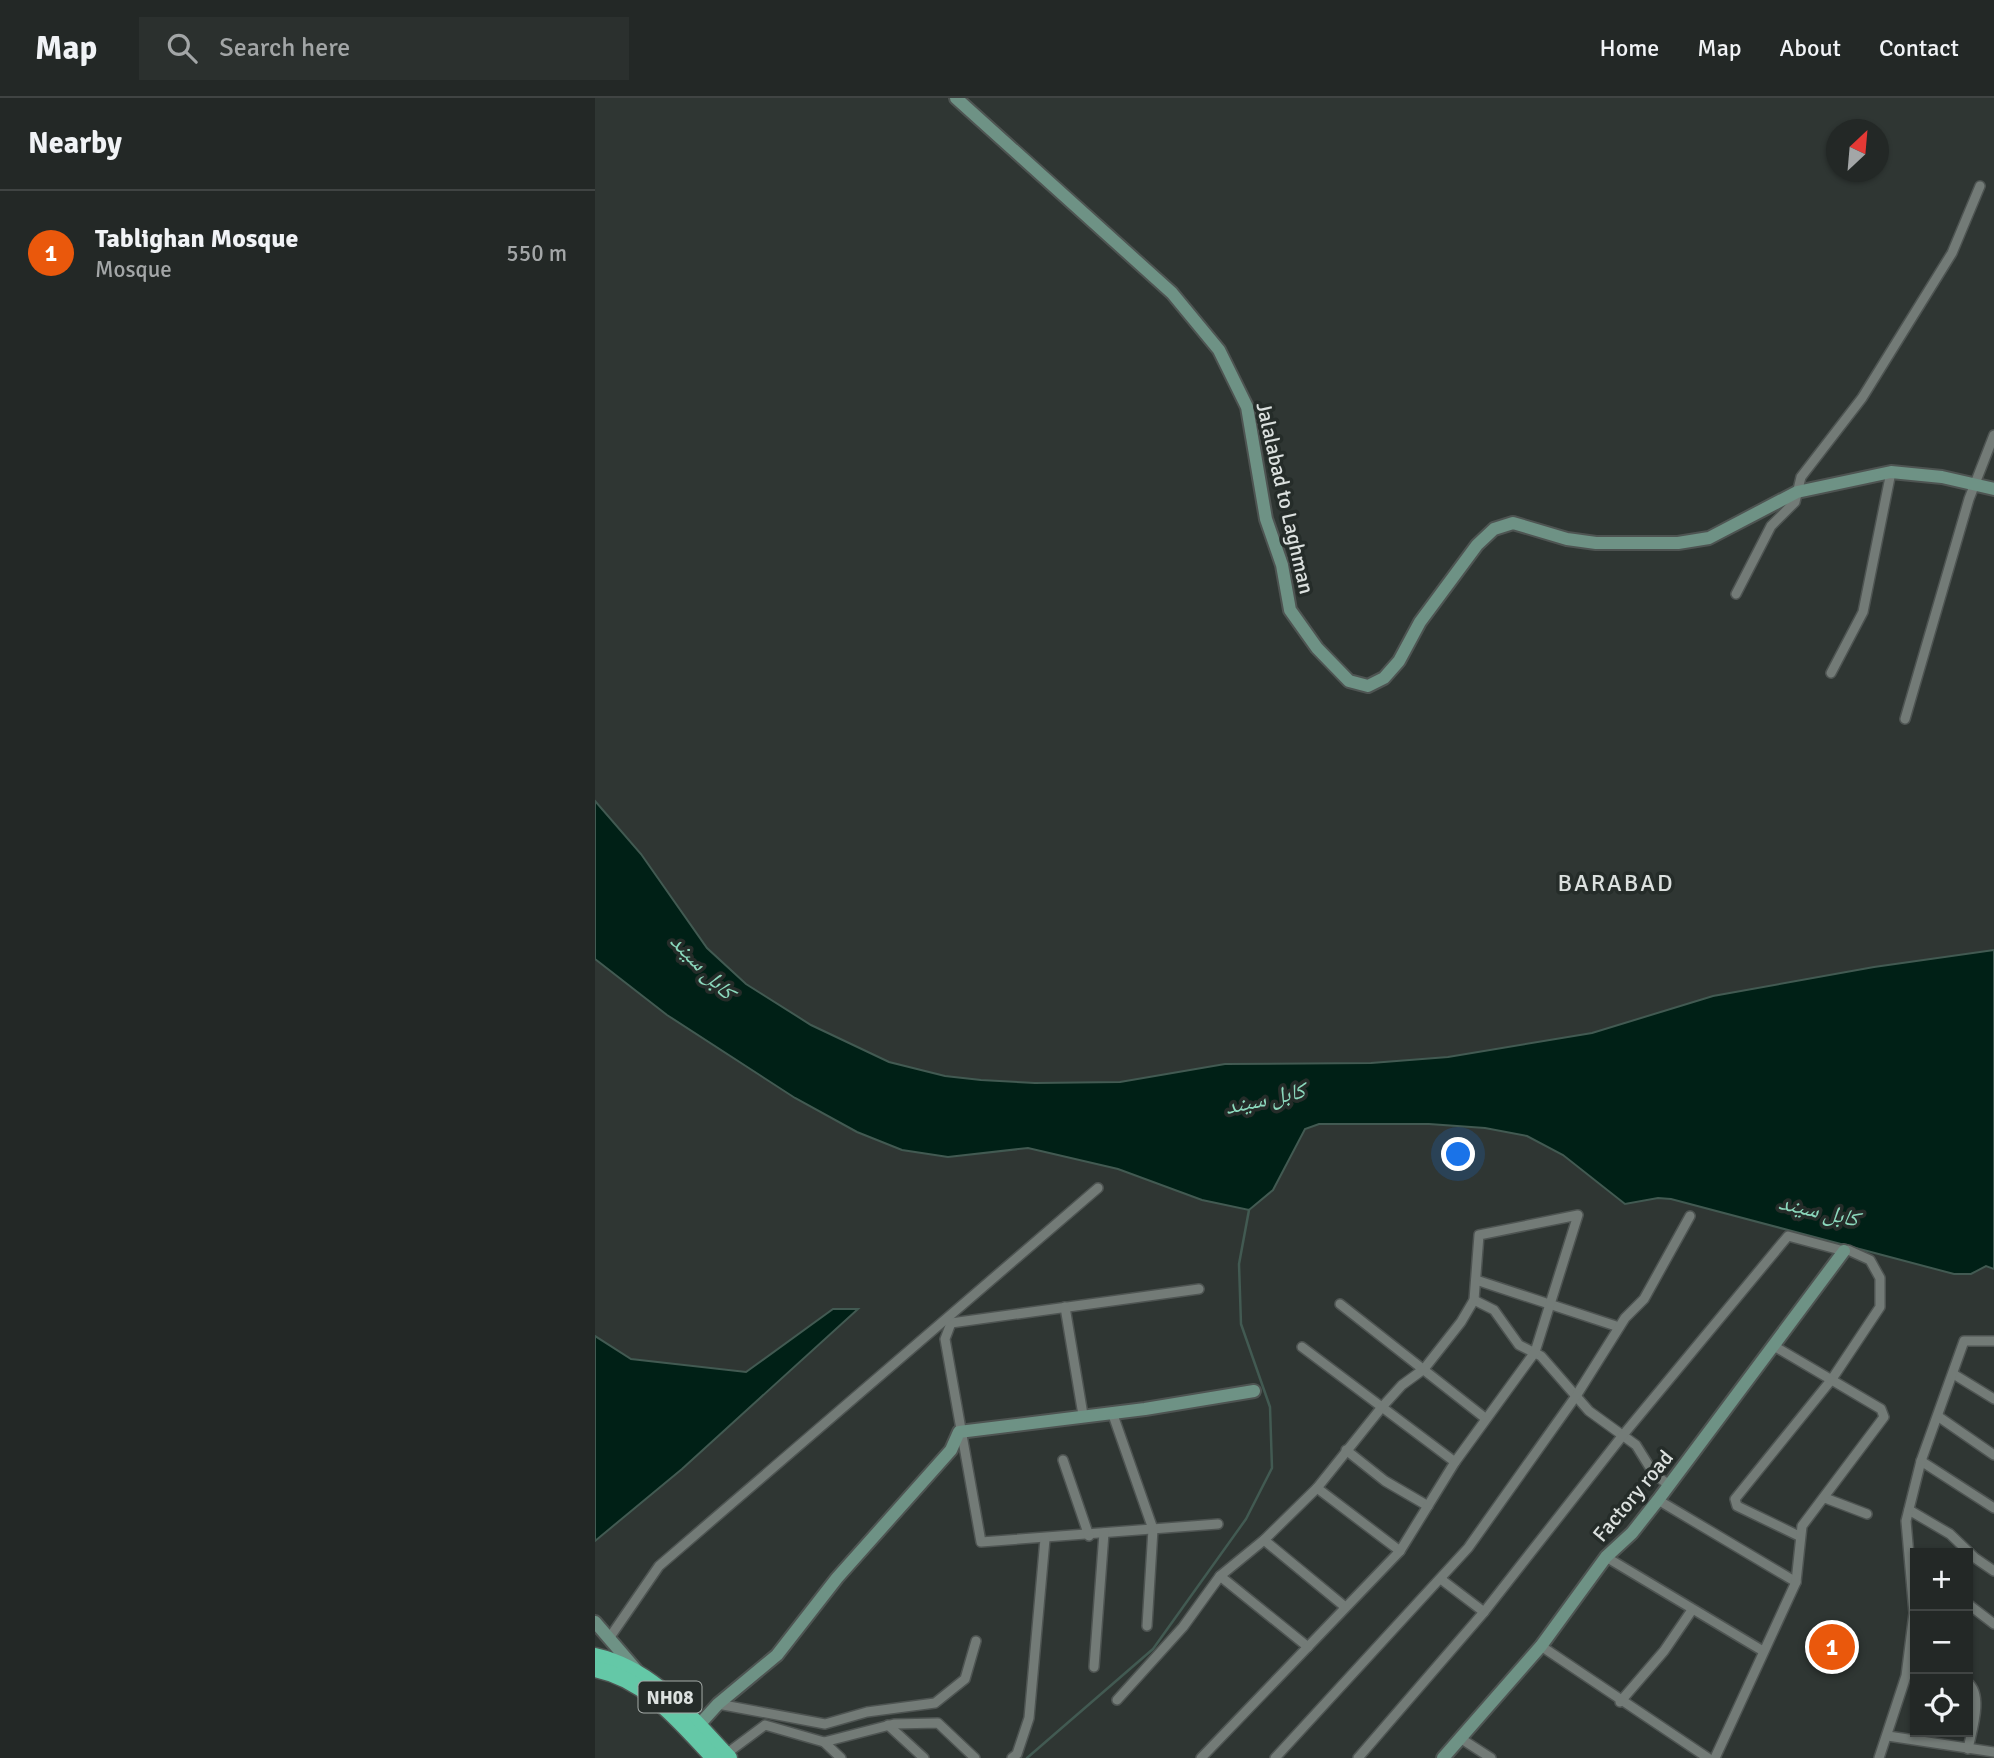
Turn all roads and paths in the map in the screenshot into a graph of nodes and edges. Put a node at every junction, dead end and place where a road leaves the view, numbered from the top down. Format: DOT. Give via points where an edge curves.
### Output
graph roads {
  1 [pos="955,98"];
  2 [pos="1980,186"];
  3 [pos="1994,435"];
  4 [pos="1891,472"];
  5 [pos="1975,483"];
  6 [pos="1994,489"];
  7 [pos="1797,492"];
  8 [pos="1736,594"];
  9 [pos="1831,673"];
  10 [pos="1905,719"];
  11 [pos="1098,1188"];
  12 [pos="1690,1216"];
  13 [pos="1844,1251"];
  14 [pos="1476,1280"];
  15 [pos="1199,1289"];
  16 [pos="1474,1300"];
  17 [pos="1549,1303"];
  18 [pos="1340,1304"];
  19 [pos="1065,1307"];
  20 [pos="1619,1327"];
  21 [pos="1994,1341"];
  22 [pos="1774,1346"];
  23 [pos="1301,1347"];
  24 [pos="1535,1352"];
  25 [pos="1424,1369"];
  26 [pos="1955,1375"];
  27 [pos="1832,1378"];
  28 [pos="1254,1391"];
  29 [pos="1576,1396"];
  30 [pos="1994,1399"];
  31 [pos="1383,1408"];
  32 [pos="1112,1412"];
  33 [pos="1083,1415"];
  34 [pos="1939,1417"];
  35 [pos="1485,1418"];
  36 [pos="959,1432"];
  37 [pos="1623,1435"];
  38 [pos="1346,1450"];
  39 [pos="1994,1455"];
  40 [pos="1063,1460"];
  41 [pos="1921,1461"];
  42 [pos="1455,1462"];
  43 [pos="1669,1485"];
  44 [pos="1317,1488"];
  45 [pos="1825,1498"];
  46 [pos="1658,1500"];
  47 [pos="1428,1506"];
  48 [pos="1994,1508"];
  49 [pos="1909,1510"];
  50 [pos="1867,1514"];
  51 [pos="1218,1524"];
  52 [pos="1153,1529"];
  53 [pos="1104,1533"];
  54 [pos="1089,1535"];
  55 [pos="1799,1536"];
  56 [pos="1045,1538"];
  57 [pos="1264,1540"];
  58 [pos="1400,1551"];
  59 [pos="1606,1557"];
  60 [pos="1909,1558"];
  61 [pos="1994,1571"];
  62 [pos="1220,1576"];
  63 [pos="1442,1580"];
  64 [pos="1796,1582"];
  65 [pos="1344,1606"];
  66 [pos="1973,1608"];
  67 [pos="1692,1610"];
  68 [pos="1484,1612"];
  69 [pos="595,1622"];
  70 [pos="1994,1624"];
  71 [pos="1147,1626"];
  72 [pos="612,1640"];
  73 [pos="976,1641"];
  74 [pos="1541,1646"];
  75 [pos="1308,1647"];
  76 [pos="1763,1651"];
  77 [pos="597,1661"];
  78 [pos="1094,1667"];
  79 [pos="639,1673"];
  80 [pos="1911,1674"];
  81 [pos="1910,1679"];
  82 [pos="1973,1689"];
  83 [pos="1117,1700"];
  84 [pos="1620,1702"];
  85 [pos="718,1704"];
  86 [pos="1973,1716"];
  87 [pos="699,1725"];
  88 [pos="888,1725"];
  89 [pos="1888,1736"];
  90 [pos="1970,1737"];
  91 [pos="1460,1738"];
  92 [pos="824,1742"];
  93 [pos="1968,1749"];
  94 [pos="1994,1752"];
  95 [pos="723,1757"];
  96 [pos="841,1758"];
  97 [pos="924,1758"];
  98 [pos="975,1758"];
  99 [pos="1012,1758"];
  100 [pos="1201,1758"];
  101 [pos="1275,1758"];
  102 [pos="1358,1758"];
  103 [pos="1443,1758"];
  104 [pos="1491,1758"];
  105 [pos="1708,1758"];
  106 [pos="1715,1758"];
  107 [pos="1879,1758"];
  1 -- 7 [label="street, Jalalabad to Laghman" via="1173,293 1219,350 1247,407 1266,519 1282,565 1290,610 1317,648 1349,681 1368,687 1384,678 1420,622 1494,529 1513,523 1596,543 1678,542 1709,538"];
  2 -- 7 [label="street" via="1951,253 1862,398 1801,477"];
  3 -- 5 [label="street"];
  4 -- 5 [label="street, Jalalabad to Laghman"];
  4 -- 7 [label="street, Jalalabad to Laghman"];
  4 -- 9 [label="street" via="1863,612"];
  5 -- 6 [label="street, Jalalabad to Laghman"];
  5 -- 10 [label="street"];
  7 -- 8 [label="street" via="1795,502 1771,526"];
  11 -- 72 [label="street" via="659,1566"];
  12 -- 20 [label="street" via="1644,1299"];
  13 -- 22 [label="street, Factory road"];
  13 -- 27 [label="street" via="1870,1260 1880,1278 1882,1301"];
  13 -- 37 [label="street" via="1788,1236 1781,1240"];
  14 -- 16 [label="street"];
  14 -- 17 [label="street"];
  14 -- 17 [label="street" via="1479,1235 1577,1215"];
  15 -- 19 [label="street"];
  16 -- 24 [label="street" via="1490,1305 1519,1345"];
  16 -- 25 [label="street"];
  17 -- 20 [label="street"];
  17 -- 24 [label="street"];
  18 -- 25 [label="street"];
  19 -- 33 [label="street"];
  19 -- 36 [label="street" via="951,1323 945,1339"];
  20 -- 29 [label="street"];
  21 -- 26 [label="street" via="1964,1341"];
  22 -- 27 [label="street"];
  22 -- 43 [label="street, Factory road"];
  23 -- 31 [label="street"];
  24 -- 29 [label="street"];
  24 -- 35 [label="street"];
  25 -- 31 [label="street" via="1402,1385"];
  25 -- 35 [label="street"];
  26 -- 30 [label="street"];
  26 -- 34 [label="street"];
  27 -- 45 [label="street" via="1884,1414"];
  27 -- 55 [label="street" via="1735,1499 1737,1506"];
  28 -- 32 [label="street"];
  29 -- 37 [label="street"];
  29 -- 63 [label="street"];
  31 -- 38 [label="street"];
  31 -- 42 [label="street"];
  32 -- 33 [label="street"];
  32 -- 52 [label="street"];
  33 -- 36 [label="street"];
  34 -- 39 [label="street"];
  34 -- 41 [label="street"];
  35 -- 42 [label="street"];
  36 -- 56 [label="street" via="981,1542"];
  36 -- 85 [label="street" via="951,1450 837,1578 777,1655"];
  37 -- 43 [label="street" via="1636,1445 1654,1475"];
  37 -- 68 [label="street"];
  38 -- 44 [label="street"];
  38 -- 47 [label="street" via="1385,1481"];
  40 -- 54 [label="street"];
  41 -- 48 [label="street"];
  41 -- 49 [label="street"];
  42 -- 47 [label="street"];
  43 -- 46 [label="street, Factory road"];
  44 -- 57 [label="street"];
  44 -- 58 [label="street"];
  45 -- 50 [label="street"];
  45 -- 55 [label="street"];
  46 -- 59 [label="street, Factory road"];
  46 -- 64 [label="street"];
  47 -- 58 [label="street"];
  49 -- 60 [label="street"];
  49 -- 61 [label="street" via="1949,1534"];
  51 -- 52 [label="street"];
  52 -- 53 [label="street"];
  52 -- 71 [label="street"];
  53 -- 54 [label="street"];
  53 -- 78 [label="street"];
  54 -- 56 [label="street"];
  55 -- 64 [label="street"];
  56 -- 99 [label="street" via="1029,1718"];
  57 -- 62 [label="street"];
  57 -- 65 [label="street"];
  58 -- 65 [label="street"];
  59 -- 67 [label="street"];
  59 -- 74 [label="street, Factory road"];
  60 -- 80 [label="street" via="1914,1613"];
  62 -- 75 [label="street"];
  62 -- 83 [label="street" via="1183,1627"];
  63 -- 68 [label="street"];
  63 -- 101 [label="street"];
  64 -- 76 [label="street"];
  65 -- 75 [label="street"];
  66 -- 70 [label="street"];
  67 -- 76 [label="street"];
  67 -- 84 [label="street"];
  68 -- 102 [label="street"];
  69 -- 72 [label="street"];
  72 -- 77 [label="street"];
  72 -- 79 [label="street"];
  73 -- 85 [label="street" via="965,1679 935,1703 867,1712 825,1724"];
  74 -- 84 [label="street"];
  74 -- 91 [label="street, Factory road"];
  75 -- 100 [label="street"];
  76 -- 106 [label="street"];
  77 -- 79 [label="highway, NH08"];
  77 -- 95 [label="highway, NH08" via="666,1706"];
  79 -- 87 [label="highway, NH08"];
  81 -- 89 [label="street"];
  82 -- 86 [label="street"];
  84 -- 105 [label="street"];
  85 -- 87 [label="street"];
  87 -- 95 [label="highway, NH08"];
  88 -- 92 [label="street"];
  88 -- 97 [label="street"];
  88 -- 98 [label="street" via="938,1723"];
  89 -- 93 [label="street"];
  89 -- 107 [label="street"];
  90 -- 93 [label="street"];
  91 -- 103 [label="street, Factory road"];
  91 -- 104 [label="street"];
  92 -- 95 [label="street" via="765,1725"];
  92 -- 96 [label="street"];
  93 -- 94 [label="street"];
}
